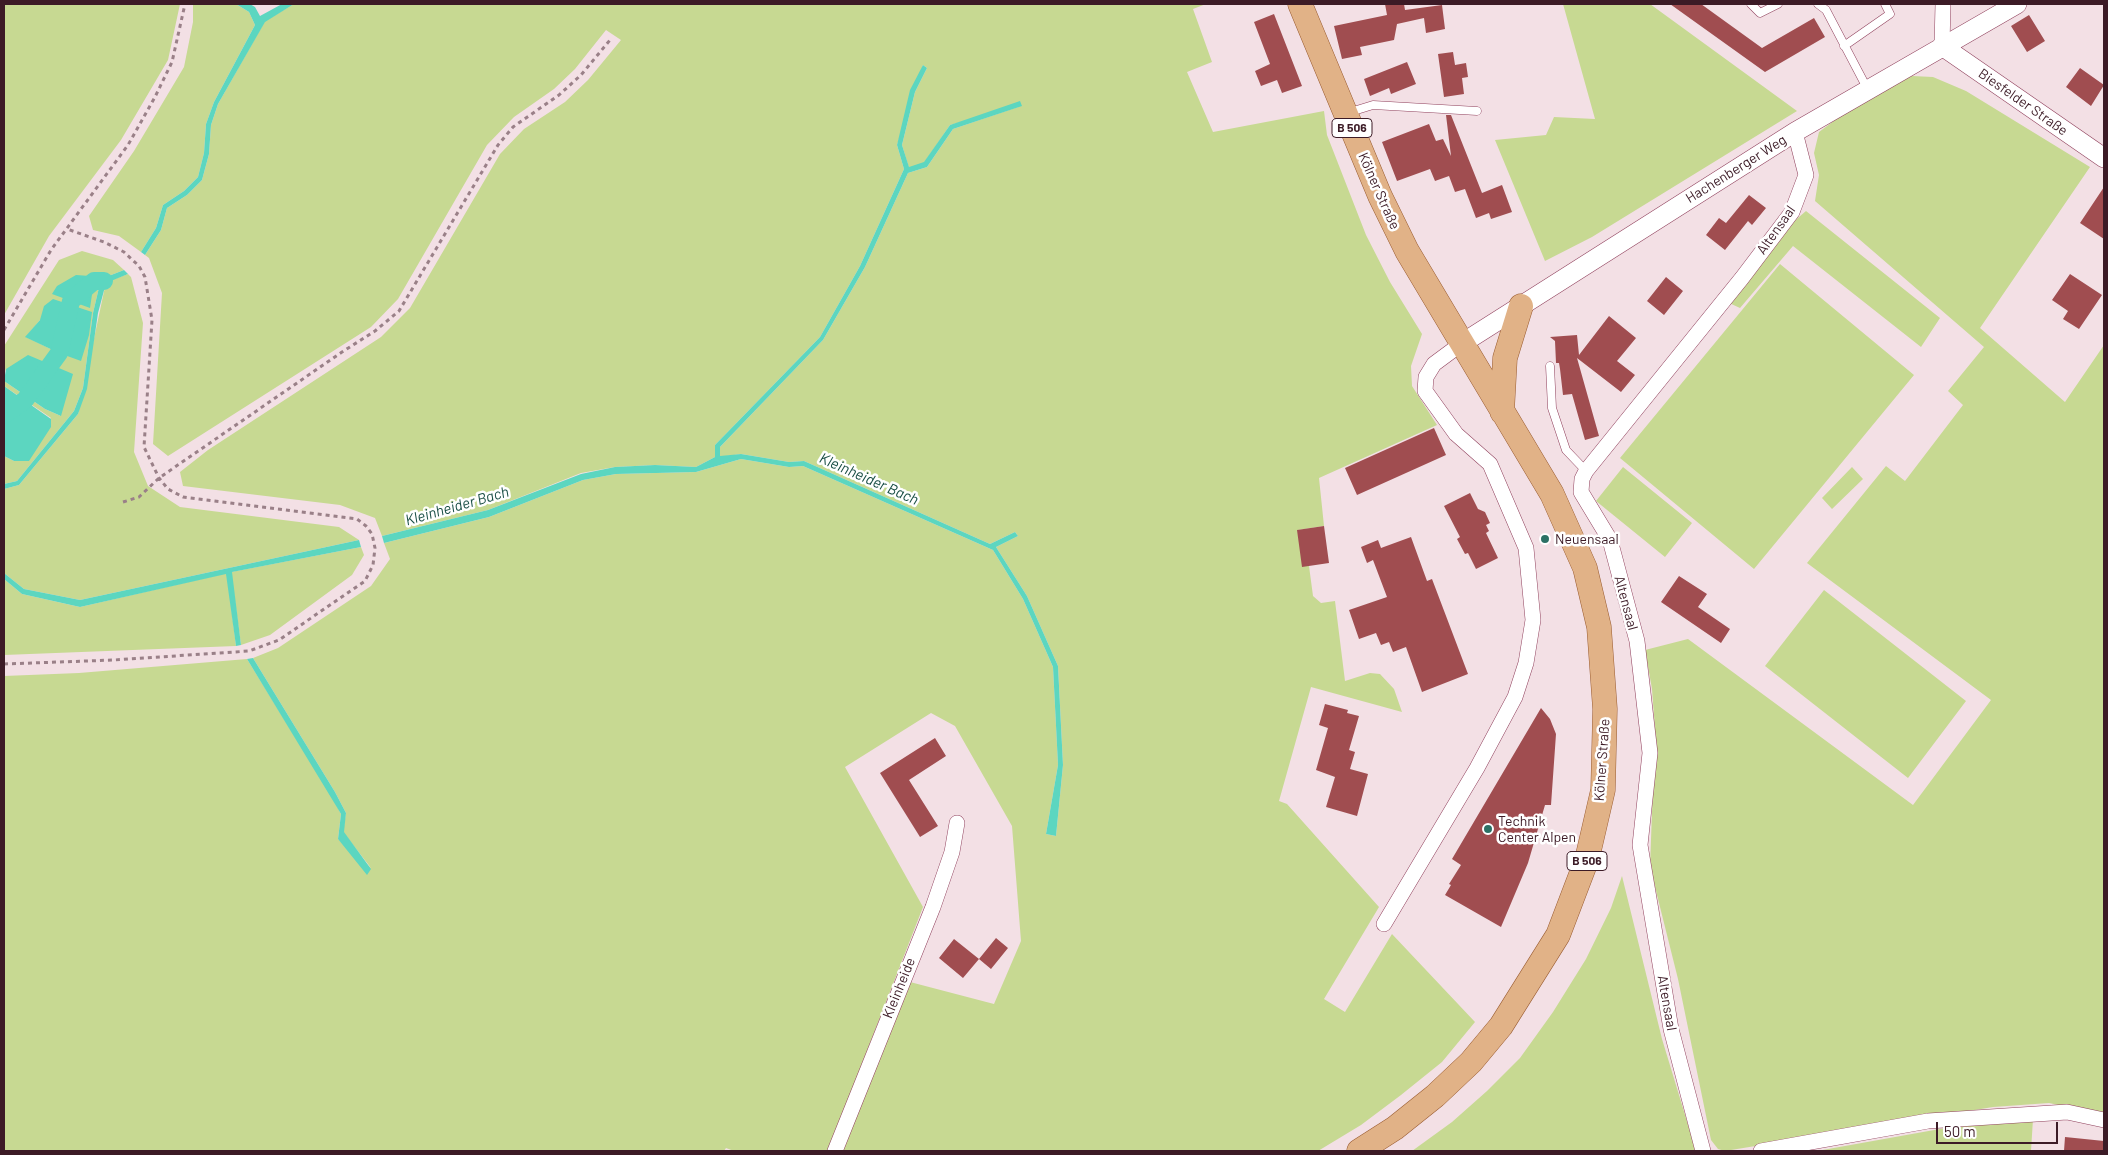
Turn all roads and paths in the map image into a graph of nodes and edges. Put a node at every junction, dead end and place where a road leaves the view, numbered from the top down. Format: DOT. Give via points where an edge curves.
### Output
graph roads {
  1 [pos="185,4"];
  2 [pos="1300,4"];
  3 [pos="1751,4"];
  4 [pos="1778,4"];
  5 [pos="1818,4"];
  6 [pos="1885,4"];
  7 [pos="1943,4"];
  8 [pos="2017,4"];
  9 [pos="610,40"];
  10 [pos="1844,46"];
  11 [pos="1942,46"];
  12 [pos="1868,90"];
  13 [pos="1477,111"];
  14 [pos="1346,114"];
  15 [pos="1795,132"];
  16 [pos="2104,158"];
  17 [pos="68,229"];
  18 [pos="1521,306"];
  19 [pos="4,330"];
  20 [pos="1461,344"];
  21 [pos="1550,366"];
  22 [pos="1502,412"];
  23 [pos="1586,471"];
  24 [pos="159,478"];
  25 [pos="123,502"];
  26 [pos="4,664"];
  27 [pos="957,823"];
  28 [pos="1384,924"];
  29 [pos="2104,1120"];
  30 [pos="835,1151"];
  31 [pos="1359,1151"];
  32 [pos="1703,1151"];
  33 [pos="1761,1151"];
  1 -- 17 [label="path" via="172,62 155,97 128,145"];
  2 -- 14 [label="main road, Kölner Straße / B 506"];
  3 -- 4 [label="lane" via="1760,13"];
  5 -- 10 [label="lane" via="1826,10"];
  6 -- 10 [label="lane" via="1890,14"];
  7 -- 11 [label="street"];
  8 -- 11 [label="street, Hachenberger Weg"];
  9 -- 24 [label="path" via="581,75 559,95 513,127 498,145 399,311 375,331"];
  10 -- 12 [label="lane"];
  11 -- 12 [label="street, Hachenberger Weg"];
  11 -- 16 [label="street, Biesfelder Straße"];
  12 -- 15 [label="street, Hachenberger Weg"];
  13 -- 14 [label="lane" via="1373,105"];
  14 -- 20 [label="main road, Kölner Straße / B 506" via="1407,251"];
  15 -- 18 [label="street, Hachenberger Weg"];
  15 -- 23 [label="street, Altensaal" via="1806,175 1792,212"];
  17 -- 19 [label="path" via="51,250"];
  17 -- 24 [label="path" via="124,252 139,266 144,277 152,320 144,447"];
  18 -- 20 [label="street, Hachenberger Weg"];
  18 -- 22 [label="main road" via="1505,358"];
  20 -- 22 [label="main road, Kölner Straße / B 506"];
  20 -- 28 [label="street" via="1434,364 1426,377 1425,391 1456,434 1490,464 1526,548 1533,620 1526,663 1515,697 1477,768"];
  21 -- 23 [label="lane" via="1552,408 1566,450"];
  22 -- 31 [label="main road, Kölner Straße / B 506" via="1552,494 1585,568 1599,627 1605,709 1603,790 1587,860 1558,935 1501,1026 1471,1062 1435,1096"];
  23 -- 32 [label="street, Altensaal" via="1582,492 1610,540 1636,641 1650,753 1640,845 1671,1029"];
  24 -- 25 [label="path" via="139,497"];
  24 -- 26 [label="path" via="183,497 357,519 372,534 375,548 373,565 365,581 279,640 249,651"];
  27 -- 30 [label="street, Kleinheide" via="952,852 933,907"];
  29 -- 33 [label="street" via="2068,1112 1928,1121"];
}
